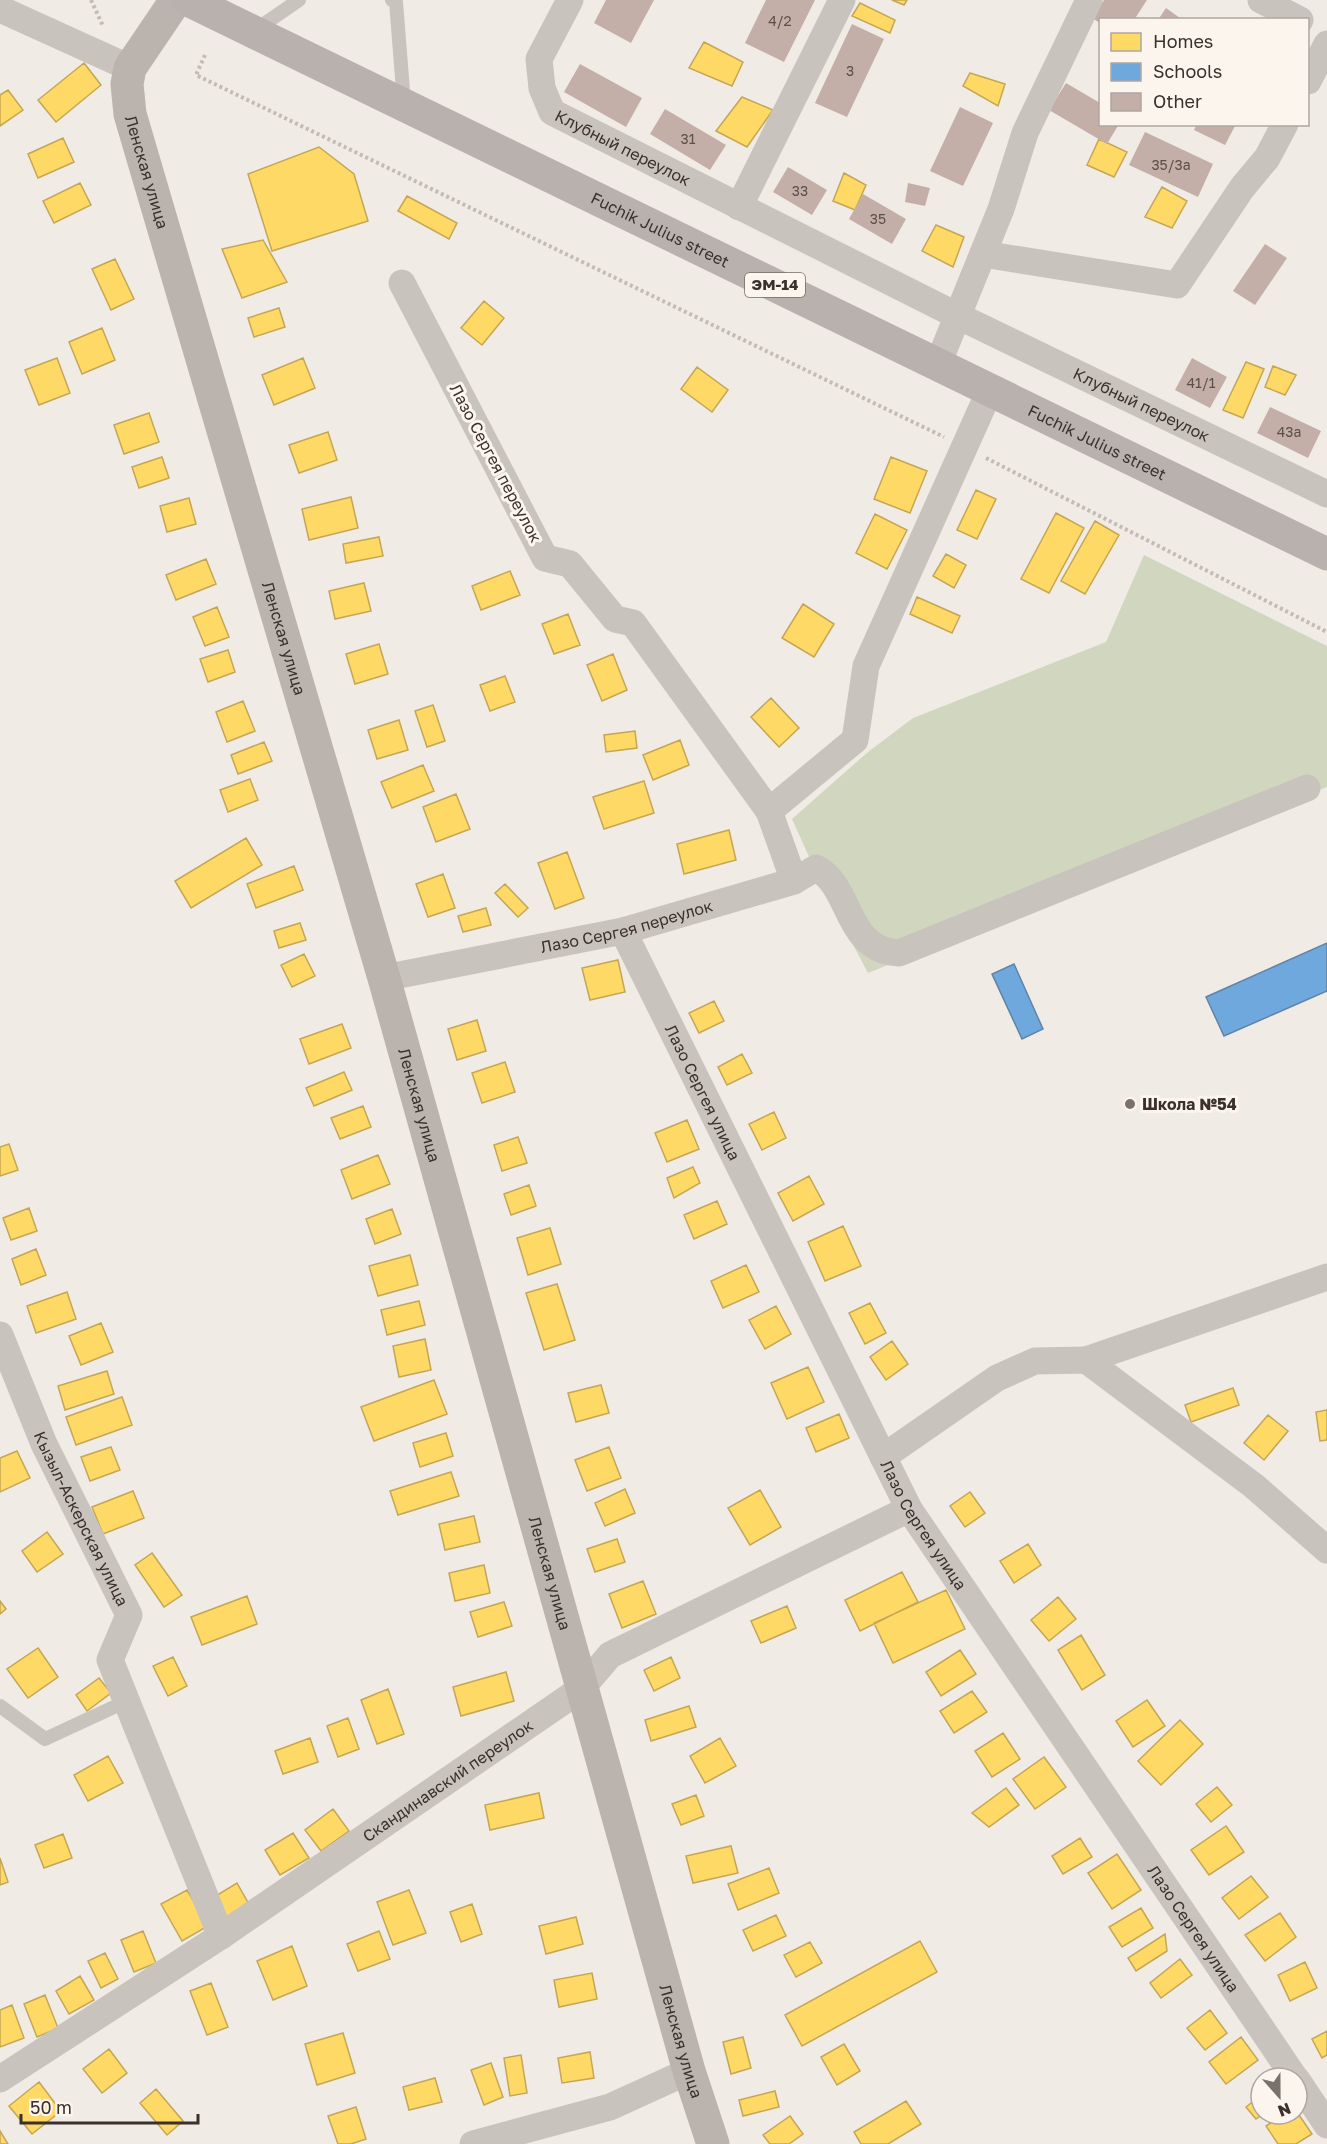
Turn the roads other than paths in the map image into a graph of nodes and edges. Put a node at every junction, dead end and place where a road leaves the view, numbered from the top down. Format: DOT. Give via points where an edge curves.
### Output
graph roads {
  1 [pos="176,0"];
  2 [pos="188,0"];
  3 [pos="299,0"];
  4 [pos="392,0"];
  5 [pos="570,0"];
  6 [pos="842,0"];
  7 [pos="1089,0"];
  8 [pos="1261,0"];
  9 [pos="0,9"];
  10 [pos="1296,18"];
  11 [pos="1309,24"];
  12 [pos="252,33"];
  13 [pos="1327,33"];
  14 [pos="1327,44"];
  15 [pos="130,68"];
  16 [pos="1309,79"];
  17 [pos="404,105"];
  18 [pos="1284,126"];
  19 [pos="739,207"];
  20 [pos="983,254"];
  21 [pos="402,284"];
  22 [pos="958,315"];
  23 [pos="938,364"];
  24 [pos="990,390"];
  25 [pos="1327,494"];
  26 [pos="1327,554"];
  27 [pos="1307,788"];
  28 [pos="769,811"];
  29 [pos="794,881"];
  30 [pos="623,931"];
  31 [pos="384,978"];
  32 [pos="1327,1277"];
  33 [pos="0,1335"];
  34 [pos="1086,1360"];
  35 [pos="883,1457"];
  36 [pos="909,1509"];
  37 [pos="1327,1550"];
  38 [pos="581,1689"];
  39 [pos="127,1701"];
  40 [pos="0,1706"];
  41 [pos="220,1936"];
  42 [pos="1287,2066"];
  43 [pos="689,2071"];
  44 [pos="0,2079"];
  45 [pos="1309,2098"];
  46 [pos="1327,2125"];
  47 [pos="473,2144"];
  48 [pos="713,2144"];
  1 -- 15 [label="main road"];
  2 -- 12 [label="main road, Fuchik Julius street / ЭМ-14"];
  3 -- 12 [label="lane"];
  4 -- 17 [label="lane" via="396,2"];
  5 -- 19 [label="street, Клубный переулок" via="539,58 542,88 552,112"];
  6 -- 19 [label="street"];
  7 -- 20 [label="street" via="1025,133"];
  8 -- 10 [label="street"];
  9 -- 15 [label="street"];
  11 -- 13 [label="street"];
  12 -- 17 [label="main road, Fuchik Julius street / ЭМ-14"];
  14 -- 16 [label="street"];
  15 -- 31 [label="main road, Ленская улица" via="130,114"];
  17 -- 23 [label="main road, Fuchik Julius street / ЭМ-14"];
  18 -- 20 [label="street" via="1267,159 1242,188 1177,285"];
  19 -- 22 [label="street, Клубный переулок"];
  20 -- 22 [label="street"];
  21 -- 28 [label="street, Лазо Сергея переулок" via="545,558 570,564 615,619 633,623"];
  22 -- 23 [label="street"];
  22 -- 25 [label="street, Клубный переулок"];
  23 -- 24 [label="main road, Fuchik Julius street / ЭМ-14"];
  24 -- 26 [label="main road, Fuchik Julius street / ЭМ-14"];
  24 -- 28 [label="street" via="866,666 855,740"];
  27 -- 29 [label="street" via="899,953 882,950 856,929 828,874 816,868"];
  28 -- 29 [label="street, Лазо Сергея переулок"];
  29 -- 30 [label="street, Лазо Сергея переулок"];
  30 -- 31 [label="street, Лазо Сергея переулок"];
  30 -- 35 [label="street, Лазо Сергея улица"];
  31 -- 38 [label="main road, Ленская улица"];
  32 -- 34 [label="street"];
  33 -- 39 [label="street, Кызыл-Аскерская улица" via="44,1444 129,1615 110,1660"];
  34 -- 35 [label="street" via="1035,1361 997,1378"];
  34 -- 37 [label="street" via="1254,1486"];
  35 -- 36 [label="street, Лазо Сергея улица"];
  36 -- 38 [label="street, Скандинавский переулок" via="610,1655"];
  36 -- 42 [label="street, Лазо Сергея улица"];
  38 -- 41 [label="street, Скандинавский переулок"];
  38 -- 43 [label="main road, Ленская улица"];
  39 -- 40 [label="lane" via="45,1739"];
  39 -- 41 [label="street, Кызыл-Аскерская улица"];
  41 -- 44 [label="street, Скандинавский переулок"];
  43 -- 47 [label="street" via="610,2108"];
  43 -- 48 [label="main road, Ленская улица"];
  45 -- 46 [label="street, Лазо Сергея улица"];
}
